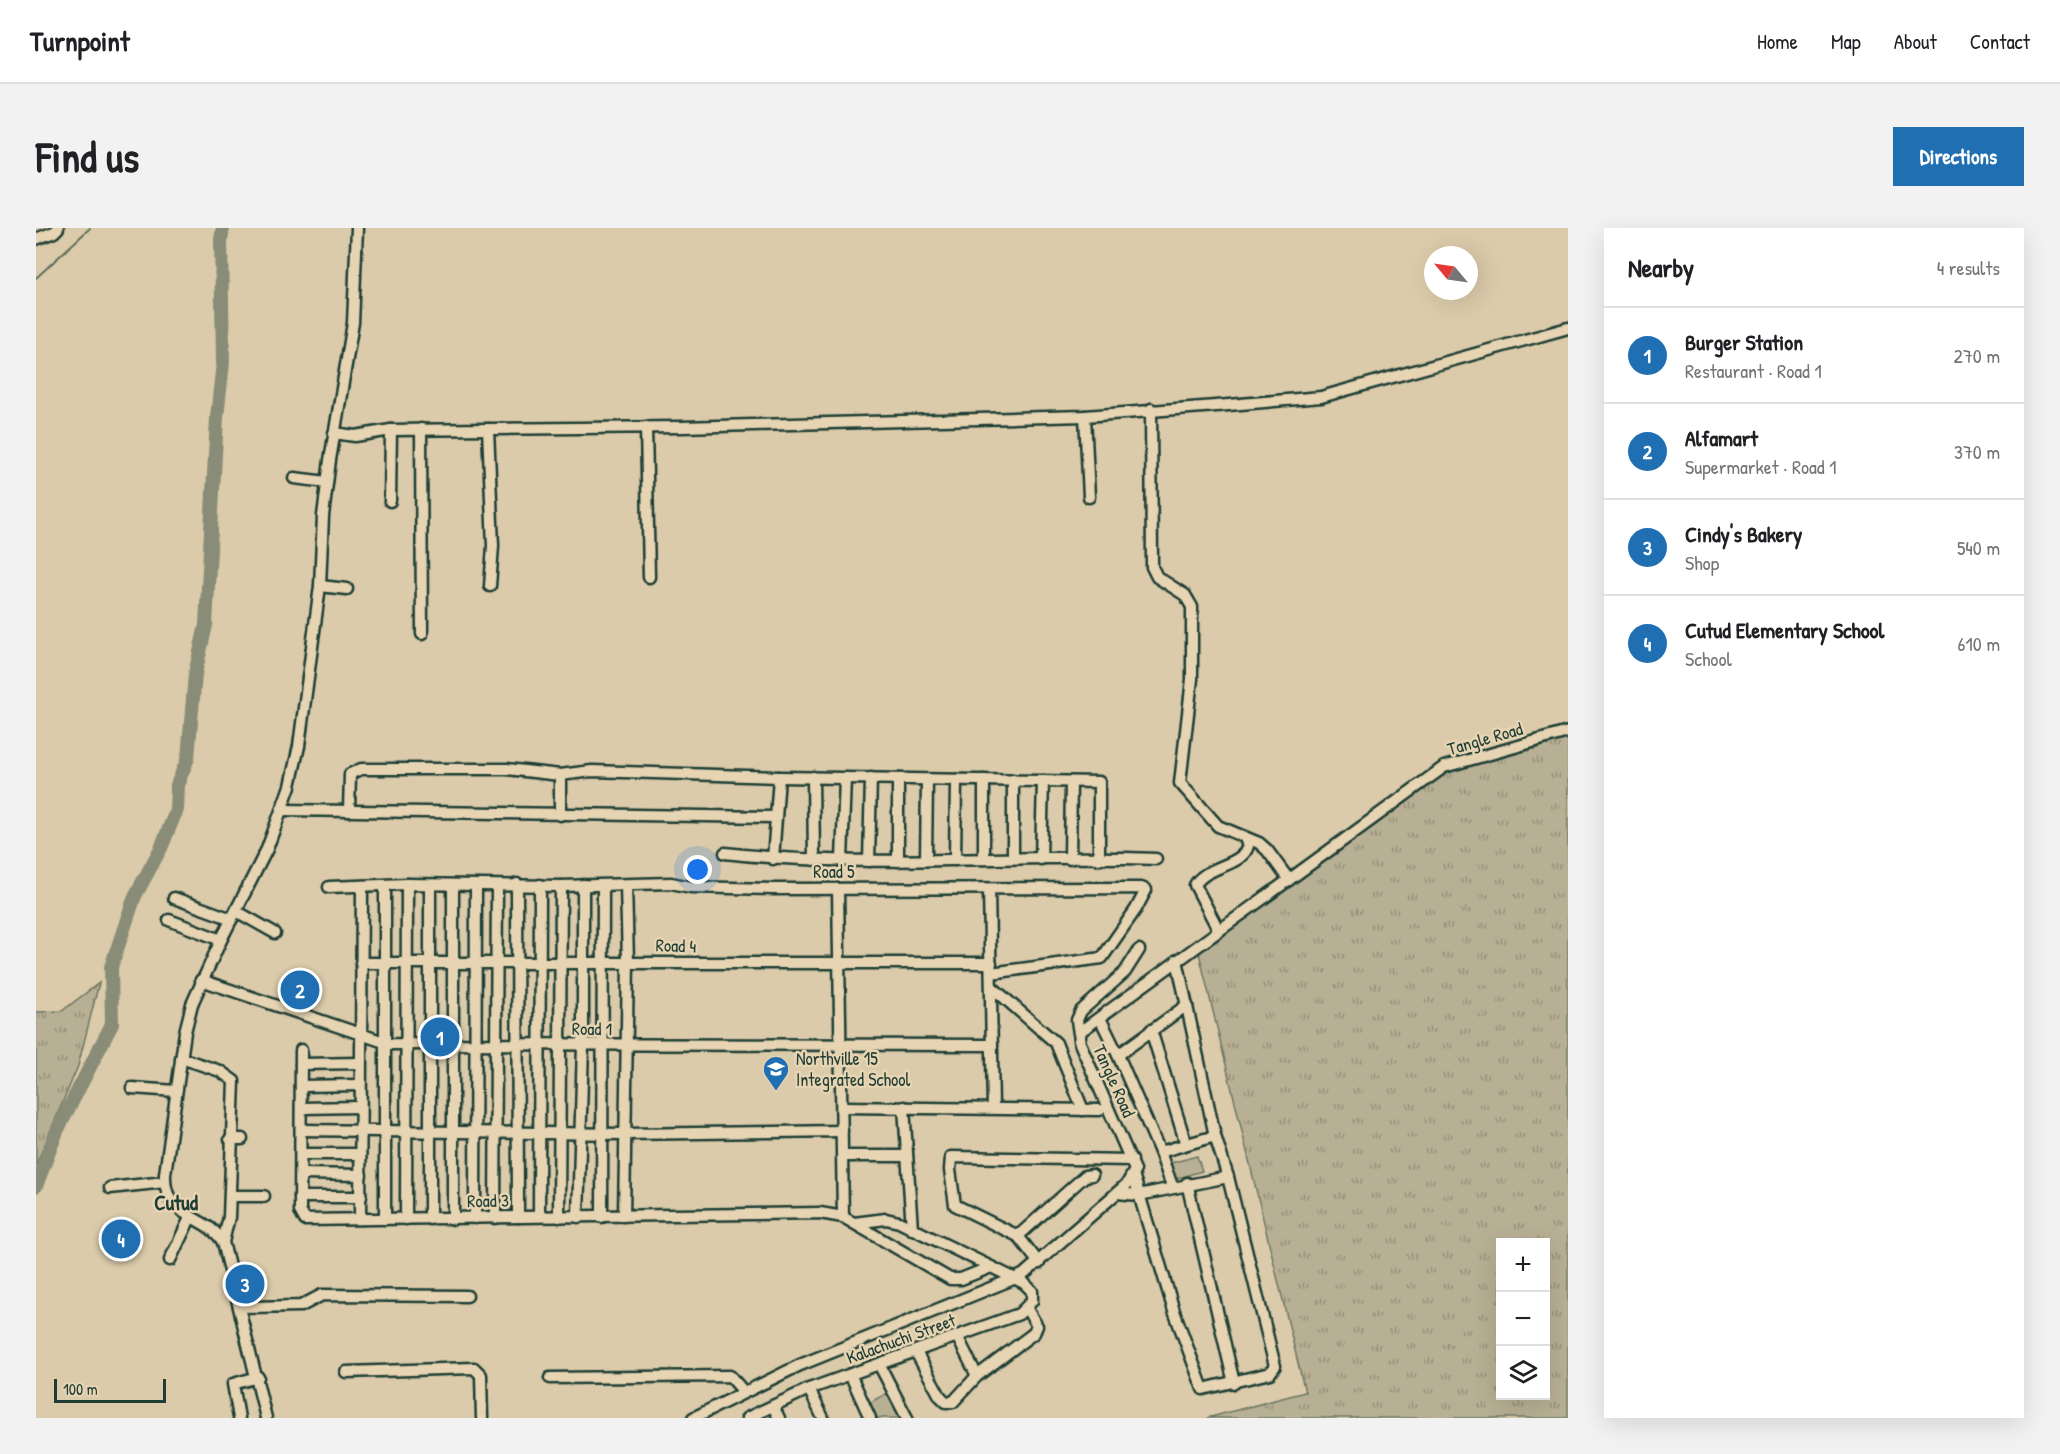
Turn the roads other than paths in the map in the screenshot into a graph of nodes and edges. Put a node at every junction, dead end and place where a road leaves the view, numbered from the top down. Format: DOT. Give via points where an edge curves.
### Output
graph roads {
  1 [pos="58,228"];
  2 [pos="357,228"];
  3 [pos="36,238"];
  4 [pos="1568,328"];
  5 [pos="1150,409"];
  6 [pos="1085,416"];
  7 [pos="646,428"];
  8 [pos="421,429"];
  9 [pos="488,429"];
  10 [pos="391,430"];
  11 [pos="334,433"];
  12 [pos="294,478"];
  13 [pos="327,482"];
  14 [pos="1089,497"];
  15 [pos="390,501"];
  16 [pos="649,578"];
  17 [pos="320,586"];
  18 [pos="490,586"];
  19 [pos="347,590"];
  20 [pos="422,634"];
  21 [pos="1568,732"];
  22 [pos="560,775"];
  23 [pos="779,777"];
  24 [pos="813,777"];
  25 [pos="845,778"];
  26 [pos="872,778"];
  27 [pos="898,780"];
  28 [pos="927,780"];
  29 [pos="956,780"];
  30 [pos="984,780"];
  31 [pos="1013,780"];
  32 [pos="1043,781"];
  33 [pos="1071,782"];
  34 [pos="282,810"];
  35 [pos="349,811"];
  36 [pos="560,815"];
  37 [pos="774,817"];
  38 [pos="1245,838"];
  39 [pos="725,854"];
  40 [pos="1013,858"];
  41 [pos="773,859"];
  42 [pos="984,859"];
  43 [pos="1041,859"];
  44 [pos="1070,859"];
  45 [pos="1099,859"];
  46 [pos="1156,859"];
  47 [pos="814,860"];
  48 [pos="842,860"];
  49 [pos="926,860"];
  50 [pos="955,860"];
  51 [pos="869,861"];
  52 [pos="898,861"];
  53 [pos="1289,880"];
  54 [pos="407,884"];
  55 [pos="517,884"];
  56 [pos="430,885"];
  57 [pos="453,885"];
  58 [pos="540,885"];
  59 [pos="582,885"];
  60 [pos="626,885"];
  61 [pos="385,886"];
  62 [pos="476,886"];
  63 [pos="497,886"];
  64 [pos="561,886"];
  65 [pos="603,886"];
  66 [pos="329,887"];
  67 [pos="362,887"];
  68 [pos="838,889"];
  69 [pos="989,889"];
  70 [pos="174,898"];
  71 [pos="234,915"];
  72 [pos="169,920"];
  73 [pos="1219,931"];
  74 [pos="276,933"];
  75 [pos="220,940"];
  76 [pos="1139,950"];
  77 [pos="1177,960"];
  78 [pos="604,961"];
  79 [pos="453,962"];
  80 [pos="475,962"];
  81 [pos="496,962"];
  82 [pos="517,962"];
  83 [pos="561,962"];
  84 [pos="583,962"];
  85 [pos="361,963"];
  86 [pos="384,963"];
  87 [pos="406,963"];
  88 [pos="538,963"];
  89 [pos="628,963"];
  90 [pos="837,963"];
  91 [pos="431,964"];
  92 [pos="991,968"];
  93 [pos="201,980"];
  94 [pos="992,987"];
  95 [pos="1091,1001"];
  96 [pos="1187,1005"];
  97 [pos="1103,1016"];
  98 [pos="1151,1030"];
  99 [pos="1079,1034"];
  100 [pos="361,1035"];
  101 [pos="384,1042"];
  102 [pos="406,1044"];
  103 [pos="498,1044"];
  104 [pos="518,1044"];
  105 [pos="539,1044"];
  106 [pos="429,1045"];
  107 [pos="454,1045"];
  108 [pos="474,1045"];
  109 [pos="562,1045"];
  110 [pos="583,1045"];
  111 [pos="602,1045"];
  112 [pos="992,1045"];
  113 [pos="625,1046"];
  114 [pos="839,1046"];
  115 [pos="301,1050"];
  116 [pos="1118,1055"];
  117 [pos="181,1058"];
  118 [pos="360,1063"];
  119 [pos="301,1064"];
  120 [pos="360,1085"];
  121 [pos="301,1086"];
  122 [pos="132,1088"];
  123 [pos="176,1091"];
  124 [pos="360,1107"];
  125 [pos="842,1107"];
  126 [pos="904,1107"];
  127 [pos="302,1108"];
  128 [pos="993,1108"];
  129 [pos="1083,1110"];
  130 [pos="1100,1110"];
  131 [pos="301,1130"];
  132 [pos="361,1130"];
  133 [pos="385,1131"];
  134 [pos="842,1131"];
  135 [pos="407,1132"];
  136 [pos="430,1132"];
  137 [pos="453,1132"];
  138 [pos="475,1132"];
  139 [pos="496,1132"];
  140 [pos="518,1132"];
  141 [pos="539,1133"];
  142 [pos="560,1133"];
  143 [pos="580,1133"];
  144 [pos="603,1133"];
  145 [pos="624,1134"];
  146 [pos="1215,1136"];
  147 [pos="230,1139"];
  148 [pos="242,1139"];
  149 [pos="1186,1144"];
  150 [pos="1160,1152"];
  151 [pos="301,1154"];
  152 [pos="360,1154"];
  153 [pos="843,1156"];
  154 [pos="907,1156"];
  155 [pos="1132,1160"];
  156 [pos="301,1174"];
  157 [pos="1133,1174"];
  158 [pos="361,1175"];
  159 [pos="1092,1175"];
  160 [pos="1228,1177"];
  161 [pos="165,1182"];
  162 [pos="1187,1183"];
  163 [pos="1172,1186"];
  164 [pos="110,1188"];
  165 [pos="1117,1193"];
  166 [pos="1139,1195"];
  167 [pos="230,1196"];
  168 [pos="264,1196"];
  169 [pos="300,1197"];
  170 [pos="361,1197"];
  171 [pos="539,1216"];
  172 [pos="624,1216"];
  173 [pos="518,1217"];
  174 [pos="560,1217"];
  175 [pos="578,1217"];
  176 [pos="602,1217"];
  177 [pos="843,1217"];
  178 [pos="190,1218"];
  179 [pos="475,1218"];
  180 [pos="495,1218"];
  181 [pos="360,1219"];
  182 [pos="385,1219"];
  183 [pos="406,1219"];
  184 [pos="430,1219"];
  185 [pos="453,1219"];
  186 [pos="854,1223"];
  187 [pos="912,1229"];
  188 [pos="1018,1236"];
  189 [pos="223,1242"];
  190 [pos="170,1260"];
  191 [pos="1039,1263"];
  192 [pos="991,1267"];
  193 [pos="1013,1279"];
  194 [pos="467,1296"];
  195 [pos="240,1307"];
  196 [pos="1027,1309"];
  197 [pos="957,1336"];
  198 [pos="916,1352"];
  199 [pos="880,1366"];
  200 [pos="346,1372"];
  201 [pos="851,1376"];
  202 [pos="977,1376"];
  203 [pos="258,1377"];
  204 [pos="550,1378"];
  205 [pos="1234,1383"];
  206 [pos="809,1389"];
  207 [pos="744,1392"];
  208 [pos="773,1406"];
  209 [pos="239,1418"];
  210 [pos="266,1418"];
  211 [pos="482,1418"];
  212 [pos="693,1418"];
  213 [pos="747,1418"];
  214 [pos="779,1418"];
  215 [pos="823,1418"];
  216 [pos="870,1418"];
  217 [pos="907,1418"];
  1 -- 3 [label="street"];
  2 -- 11 [label="street" via="353,323"];
  4 -- 5 [label="street" via="1321,397"];
  5 -- 6 [label="street"];
  5 -- 38 [label="street" via="1152,567 1157,577 1188,598 1193,613 1192,679 1179,780 1218,826"];
  6 -- 7 [label="street"];
  6 -- 14 [label="street"];
  7 -- 9 [label="street"];
  7 -- 16 [label="street"];
  8 -- 9 [label="street"];
  8 -- 10 [label="street"];
  8 -- 20 [label="street"];
  9 -- 18 [label="street" via="493,546"];
  10 -- 11 [label="street" via="355,436"];
  10 -- 15 [label="street"];
  11 -- 13 [label="street"];
  12 -- 13 [label="street"];
  13 -- 17 [label="street"];
  17 -- 19 [label="street"];
  17 -- 34 [label="street" via="299,746"];
  21 -- 53 [label="street, Tangle Road" via="1444,767"];
  22 -- 23 [label="street" via="592,771"];
  22 -- 35 [label="street" via="507,769 354,770 350,774"];
  22 -- 36 [label="street"];
  23 -- 24 [label="street"];
  23 -- 37 [label="street"];
  24 -- 25 [label="street"];
  24 -- 47 [label="street"];
  25 -- 26 [label="street"];
  25 -- 48 [label="street"];
  26 -- 27 [label="street"];
  26 -- 51 [label="street"];
  27 -- 28 [label="street"];
  27 -- 52 [label="street"];
  28 -- 29 [label="street"];
  28 -- 49 [label="street"];
  29 -- 30 [label="street"];
  29 -- 50 [label="street"];
  30 -- 31 [label="street"];
  30 -- 42 [label="street"];
  31 -- 32 [label="street"];
  31 -- 40 [label="street"];
  32 -- 33 [label="street"];
  32 -- 43 [label="street"];
  33 -- 44 [label="street"];
  33 -- 45 [label="street" via="1099,783"];
  34 -- 35 [label="street"];
  34 -- 71 [label="street"];
  35 -- 36 [label="street"];
  36 -- 37 [label="street"];
  37 -- 41 [label="street"];
  38 -- 53 [label="street" via="1267,850"];
  38 -- 73 [label="street" via="1248,846 1244,854 1201,877 1195,885"];
  39 -- 41 [label="street"];
  40 -- 42 [label="street"];
  40 -- 43 [label="street"];
  41 -- 47 [label="street"];
  42 -- 50 [label="street"];
  43 -- 44 [label="street"];
  44 -- 45 [label="street"];
  45 -- 46 [label="street"];
  47 -- 48 [label="street"];
  48 -- 51 [label="street"];
  49 -- 50 [label="street"];
  49 -- 52 [label="street"];
  51 -- 52 [label="street"];
  53 -- 73 [label="street, Tangle Road"];
  54 -- 56 [label="street, Road 5"];
  54 -- 61 [label="street, Road 5"];
  54 -- 87 [label="street"];
  55 -- 58 [label="street, Road 5"];
  55 -- 63 [label="street, Road 5"];
  55 -- 82 [label="street"];
  56 -- 57 [label="street, Road 5"];
  56 -- 91 [label="street"];
  57 -- 62 [label="street, Road 5"];
  57 -- 79 [label="street"];
  58 -- 64 [label="street, Road 5"];
  58 -- 88 [label="street"];
  59 -- 64 [label="street, Road 5"];
  59 -- 65 [label="street, Road 5"];
  59 -- 84 [label="street"];
  60 -- 65 [label="street, Road 5"];
  60 -- 68 [label="street, Road 5"];
  60 -- 89 [label="street"];
  61 -- 67 [label="street, Road 5"];
  61 -- 86 [label="street"];
  62 -- 63 [label="street, Road 5"];
  62 -- 80 [label="street"];
  63 -- 81 [label="street"];
  64 -- 83 [label="street"];
  65 -- 78 [label="street"];
  66 -- 67 [label="street, Road 5"];
  67 -- 85 [label="street"];
  68 -- 69 [label="street, Road 5"];
  68 -- 90 [label="street"];
  69 -- 92 [label="street"];
  69 -- 92 [label="street, Road 5" via="1146,891 1102,958"];
  70 -- 71 [label="street"];
  71 -- 74 [label="street"];
  71 -- 75 [label="street"];
  72 -- 75 [label="street"];
  73 -- 77 [label="street, Tangle Road"];
  75 -- 93 [label="street"];
  76 -- 95 [label="street" via="1125,972"];
  77 -- 96 [label="street"];
  77 -- 97 [label="street, Tangle Road"];
  78 -- 84 [label="street, Road 4"];
  78 -- 89 [label="street, Road 4"];
  78 -- 111 [label="street"];
  79 -- 80 [label="street, Road 4"];
  79 -- 91 [label="street, Road 4"];
  79 -- 107 [label="street"];
  80 -- 81 [label="street, Road 4"];
  80 -- 108 [label="street"];
  81 -- 82 [label="street, Road 4"];
  81 -- 103 [label="street"];
  82 -- 88 [label="street, Road 4"];
  82 -- 104 [label="street"];
  83 -- 84 [label="street, Road 4"];
  83 -- 88 [label="street, Road 4"];
  83 -- 109 [label="street"];
  84 -- 110 [label="street"];
  85 -- 86 [label="street, Road 4"];
  85 -- 100 [label="street"];
  86 -- 87 [label="street, Road 4"];
  86 -- 101 [label="street"];
  87 -- 91 [label="street, Road 4"];
  87 -- 102 [label="street"];
  88 -- 105 [label="street"];
  89 -- 90 [label="street, Road 4"];
  89 -- 113 [label="street"];
  90 -- 92 [label="street, Road 4"];
  90 -- 114 [label="street"];
  91 -- 106 [label="street"];
  92 -- 94 [label="street"];
  93 -- 100 [label="street, Road 1"];
  93 -- 117 [label="street"];
  94 -- 112 [label="street"];
  94 -- 129 [label="street" via="1056,1043"];
  95 -- 97 [label="street"];
  95 -- 99 [label="street" via="1078,1016"];
  96 -- 98 [label="street"];
  96 -- 146 [label="street"];
  97 -- 99 [label="street, Tangle Road"];
  97 -- 116 [label="street"];
  98 -- 116 [label="street"];
  98 -- 149 [label="street"];
  99 -- 155 [label="street, Tangle Road"];
  100 -- 101 [label="street, Road 1"];
  100 -- 118 [label="street"];
  101 -- 102 [label="street, Road 1"];
  101 -- 133 [label="street"];
  102 -- 106 [label="street, Road 1"];
  102 -- 135 [label="street"];
  103 -- 104 [label="street, Road 1"];
  103 -- 108 [label="street, Road 1"];
  103 -- 139 [label="street"];
  104 -- 105 [label="street, Road 1"];
  104 -- 140 [label="street"];
  105 -- 109 [label="street, Road 1"];
  105 -- 141 [label="street"];
  106 -- 107 [label="street, Road 1"];
  106 -- 136 [label="street"];
  107 -- 108 [label="street, Road 1"];
  107 -- 137 [label="street"];
  108 -- 138 [label="street"];
  109 -- 110 [label="street, Road 1"];
  109 -- 142 [label="street"];
  110 -- 111 [label="street, Road 1"];
  110 -- 143 [label="street"];
  111 -- 113 [label="street, Road 1"];
  111 -- 144 [label="street"];
  112 -- 114 [label="street, Road 1"];
  112 -- 128 [label="street"];
  113 -- 114 [label="street, Road 1"];
  113 -- 145 [label="street"];
  114 -- 125 [label="street"];
  115 -- 119 [label="street, Road 3"];
  116 -- 150 [label="street"];
  117 -- 123 [label="street"];
  117 -- 147 [label="street" via="220,1071 234,1081"];
  118 -- 119 [label="street"];
  118 -- 120 [label="street"];
  119 -- 121 [label="street, Road 3"];
  120 -- 121 [label="street"];
  120 -- 124 [label="street"];
  121 -- 127 [label="street, Road 3"];
  122 -- 123 [label="street"];
  123 -- 161 [label="street"];
  124 -- 127 [label="street"];
  124 -- 132 [label="street"];
  125 -- 126 [label="street"];
  125 -- 134 [label="street"];
  126 -- 128 [label="street"];
  126 -- 154 [label="street"];
  127 -- 131 [label="street, Road 3"];
  128 -- 129 [label="street"];
  129 -- 130 [label="street"];
  131 -- 132 [label="street"];
  131 -- 151 [label="street, Road 3"];
  132 -- 133 [label="street"];
  132 -- 152 [label="street"];
  133 -- 135 [label="street"];
  133 -- 182 [label="street"];
  134 -- 145 [label="street"];
  134 -- 153 [label="street"];
  135 -- 136 [label="street"];
  135 -- 183 [label="street"];
  136 -- 137 [label="street"];
  136 -- 184 [label="street"];
  137 -- 138 [label="street"];
  137 -- 185 [label="street"];
  138 -- 139 [label="street"];
  138 -- 179 [label="street"];
  139 -- 140 [label="street"];
  139 -- 180 [label="street"];
  140 -- 141 [label="street"];
  140 -- 173 [label="street"];
  141 -- 142 [label="street"];
  141 -- 171 [label="street"];
  142 -- 143 [label="street"];
  142 -- 174 [label="street"];
  143 -- 144 [label="street"];
  143 -- 175 [label="street"];
  144 -- 145 [label="street"];
  144 -- 176 [label="street"];
  145 -- 172 [label="street"];
  146 -- 149 [label="street"];
  146 -- 160 [label="street"];
  147 -- 148 [label="street"];
  147 -- 167 [label="street"];
  149 -- 150 [label="street"];
  150 -- 163 [label="street"];
  151 -- 152 [label="street"];
  151 -- 156 [label="street, Road 3"];
  152 -- 158 [label="street"];
  153 -- 154 [label="street"];
  153 -- 177 [label="street"];
  154 -- 187 [label="street"];
  155 -- 157 [label="street, Tangle Road"];
  155 -- 188 [label="street" via="951,1157 955,1205"];
  156 -- 158 [label="street"];
  156 -- 169 [label="street, Road 3"];
  157 -- 165 [label="street"];
  157 -- 166 [label="street, Tangle Road"];
  158 -- 170 [label="street"];
  159 -- 188 [label="street" via="1085,1176"];
  160 -- 162 [label="street"];
  160 -- 205 [label="street" via="1275,1365 1270,1373"];
  161 -- 164 [label="street"];
  161 -- 178 [label="street" via="168,1197"];
  162 -- 163 [label="street"];
  162 -- 205 [label="street"];
  163 -- 166 [label="street"];
  165 -- 166 [label="street"];
  165 -- 191 [label="street"];
  166 -- 205 [label="street, Tangle Road" via="1174,1311 1202,1386 1206,1390"];
  167 -- 168 [label="street"];
  167 -- 189 [label="street"];
  169 -- 170 [label="street"];
  169 -- 181 [label="street, Road 3" via="300,1214 305,1220"];
  170 -- 181 [label="street"];
  171 -- 173 [label="street, Road 3"];
  171 -- 174 [label="street, Road 3"];
  172 -- 176 [label="street, Road 3"];
  172 -- 177 [label="street, Road 3" via="787,1213"];
  173 -- 180 [label="street, Road 3"];
  174 -- 175 [label="street, Road 3"];
  175 -- 176 [label="street, Road 3"];
  177 -- 186 [label="street"];
  178 -- 189 [label="street"];
  178 -- 190 [label="street"];
  179 -- 180 [label="street, Road 3"];
  179 -- 185 [label="street, Road 3"];
  181 -- 182 [label="street, Road 3"];
  182 -- 183 [label="street, Road 3"];
  183 -- 184 [label="street, Road 3"];
  184 -- 185 [label="street, Road 3"];
  186 -- 187 [label="street" via="886,1219"];
  186 -- 192 [label="street" via="953,1280"];
  187 -- 192 [label="street"];
  188 -- 191 [label="street"];
  189 -- 195 [label="street"];
  191 -- 193 [label="street"];
  192 -- 193 [label="street"];
  193 -- 196 [label="street" via="1032,1291"];
  193 -- 207 [label="street" via="800,1365"];
  194 -- 195 [label="street" via="322,1295 301,1306"];
  195 -- 203 [label="street"];
  196 -- 197 [label="street, Kalachuchi Street"];
  196 -- 202 [label="street" via="1036,1331"];
  197 -- 198 [label="street, Kalachuchi Street"];
  197 -- 202 [label="street"];
  198 -- 199 [label="street, Kalachuchi Street"];
  198 -- 202 [label="street" via="940,1396 948,1403"];
  199 -- 201 [label="street, Kalachuchi Street"];
  199 -- 217 [label="street"];
  200 -- 211 [label="street" via="474,1368 481,1375"];
  201 -- 206 [label="street, Kalachuchi Street"];
  201 -- 216 [label="street"];
  203 -- 209 [label="street" via="233,1384"];
  203 -- 210 [label="street"];
  204 -- 207 [label="street" via="730,1376"];
  206 -- 208 [label="street, Kalachuchi Street"];
  206 -- 215 [label="street"];
  207 -- 212 [label="street"];
  208 -- 213 [label="street, Kalachuchi Street"];
  208 -- 214 [label="street"];
}
